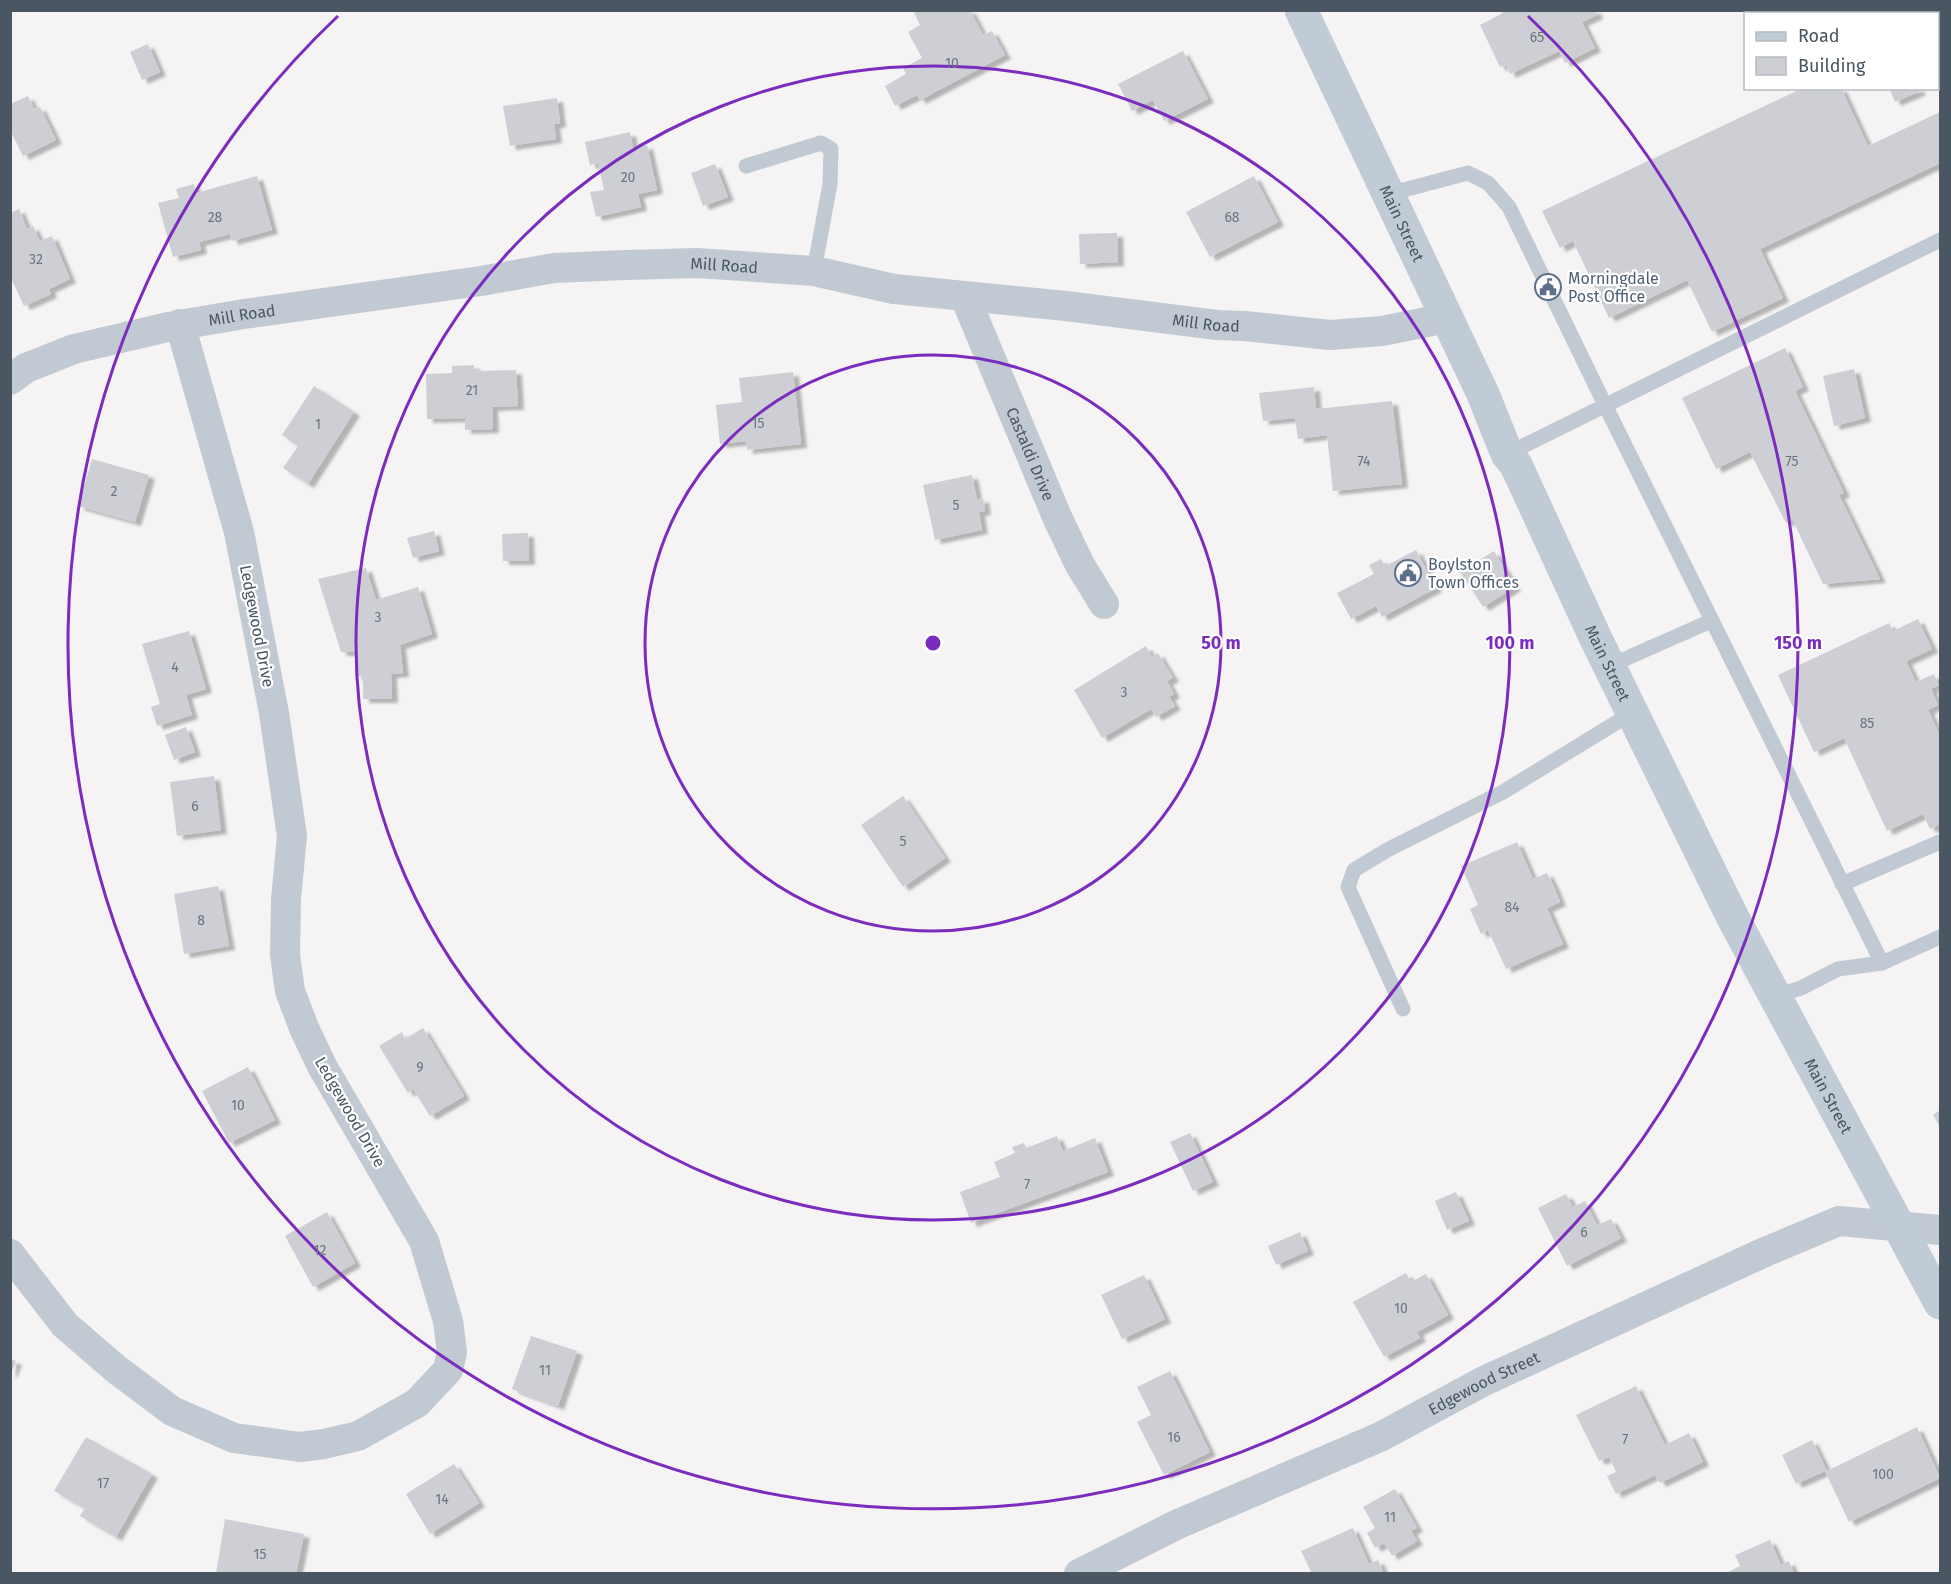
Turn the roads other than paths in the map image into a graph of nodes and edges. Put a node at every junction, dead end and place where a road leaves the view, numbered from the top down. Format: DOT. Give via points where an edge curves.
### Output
graph roads {
  1 [pos="1301,10"];
  2 [pos="746,166"];
  3 [pos="1388,194"];
  4 [pos="1941,240"];
  5 [pos="814,271"];
  6 [pos="965,297"];
  7 [pos="1447,318"];
  8 [pos="180,324"];
  9 [pos="10,380"];
  10 [pos="1605,405"];
  11 [pos="1507,453"];
  12 [pos="1104,604"];
  13 [pos="1712,621"];
  14 [pos="1609,666"];
  15 [pos="1632,713"];
  16 [pos="1941,842"];
  17 [pos="1842,884"];
  18 [pos="1941,937"];
  19 [pos="1882,963"];
  20 [pos="1775,996"];
  21 [pos="1404,1009"];
  22 [pos="1898,1225"];
  23 [pos="1941,1230"];
  24 [pos="10,1254"];
  25 [pos="1941,1303"];
  26 [pos="1078,1574"];
  1 -- 3 [label="main road, Main Street"];
  2 -- 5 [label="lane" via="821,143 831,149 830,184"];
  3 -- 7 [label="main road, Main Street"];
  3 -- 10 [label="lane" via="1468,173 1488,183 1509,207"];
  4 -- 10 [label="lane"];
  5 -- 6 [label="street, Mill Road" via="894,289"];
  5 -- 8 [label="street, Mill Road" via="697,263 554,268"];
  6 -- 7 [label="street, Mill Road" via="1330,335 1382,331"];
  6 -- 12 [label="street, Castaldi Drive" via="1057,517 1080,566"];
  7 -- 11 [label="main road, Main Street"];
  8 -- 9 [label="street, Mill Road" via="74,349 26,368"];
  8 -- 24 [label="street, Ledgewood Drive" via="239,532 274,713 292,836 285,955 290,991 322,1066 424,1241 448,1321 452,1352 448,1370 417,1403 358,1436 300,1447 234,1438 172,1411 116,1369 65,1324"];
  10 -- 11 [label="lane"];
  10 -- 13 [label="lane"];
  11 -- 14 [label="main road, Main Street"];
  13 -- 14 [label="lane"];
  13 -- 17 [label="lane"];
  14 -- 15 [label="main road, Main Street"];
  15 -- 20 [label="main road, Main Street"];
  15 -- 21 [label="lane" via="1503,792 1354,870 1348,887"];
  16 -- 17 [label="lane"];
  17 -- 19 [label="lane"];
  18 -- 19 [label="lane"];
  19 -- 20 [label="lane" via="1838,969"];
  20 -- 22 [label="main road, Main Street"];
  22 -- 23 [label="street, Edgewood Street"];
  22 -- 25 [label="main road, Main Street"];
  22 -- 26 [label="street, Edgewood Street" via="1839,1221 1765,1252 1484,1381 1380,1437 1176,1525"];
}
